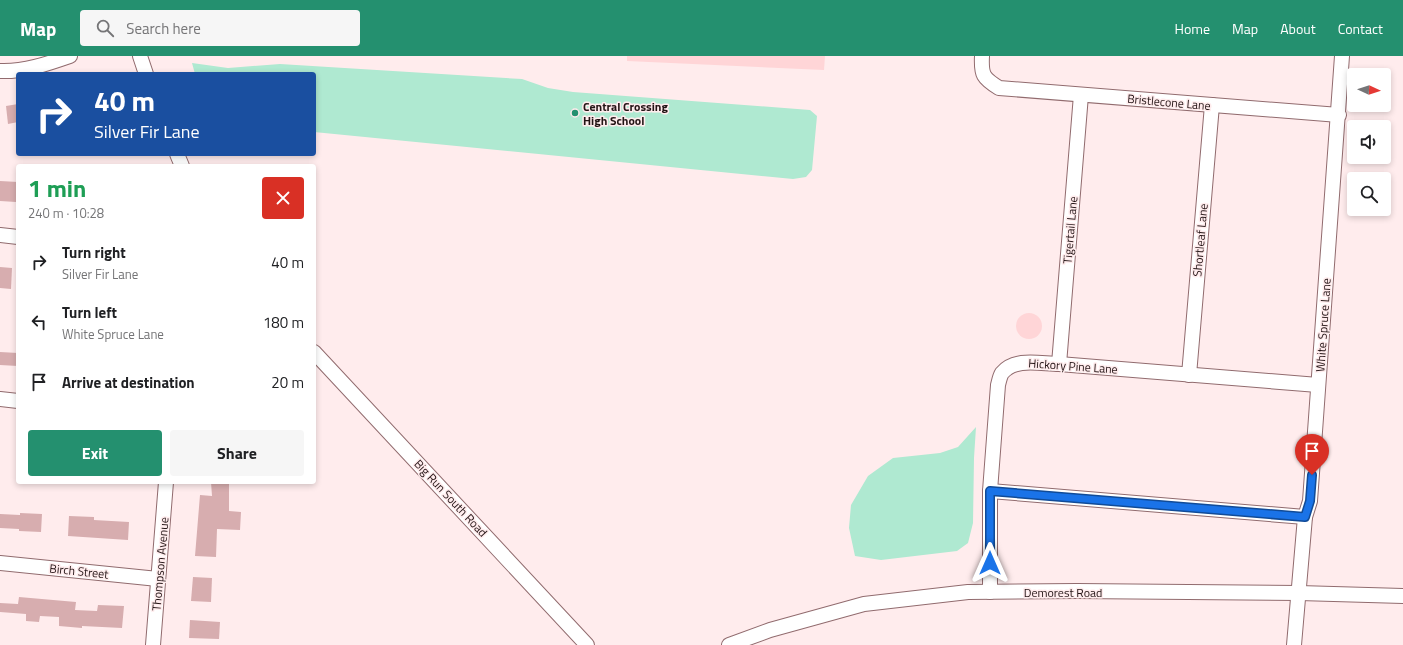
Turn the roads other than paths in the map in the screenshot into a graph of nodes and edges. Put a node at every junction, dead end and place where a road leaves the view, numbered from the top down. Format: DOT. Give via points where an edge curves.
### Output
graph roads {
  1 [pos="70,56"];
  2 [pos="140,56"];
  3 [pos="982,56"];
  4 [pos="1342,56"];
  5 [pos="0,70"];
  6 [pos="145,72"];
  7 [pos="1081,95"];
  8 [pos="1212,105"];
  9 [pos="1339,115"];
  10 [pos="0,235"];
  11 [pos="16,237"];
  12 [pos="316,354"];
  13 [pos="1059,364"];
  14 [pos="1188,376"];
  15 [pos="1318,385"];
  16 [pos="0,399"];
  17 [pos="16,401"];
  18 [pos="166,484"];
  19 [pos="990,491"];
  20 [pos="1305,517"];
  21 [pos="0,563"];
  22 [pos="158,579"];
  23 [pos="990,592"];
  24 [pos="1299,594"];
  25 [pos="1403,596"];
  26 [pos="153,645"];
  27 [pos="587,645"];
  28 [pos="730,645"];
  29 [pos="1294,645"];
  1 -- 5 [label="street" via="24,69"];
  2 -- 6 [label="street"];
  3 -- 7 [label="street, Bristlecone Lane" via="981,70 988,81 999,88"];
  4 -- 9 [label="street, White Spruce Lane"];
  7 -- 8 [label="street, Bristlecone Lane"];
  7 -- 13 [label="street, Tigertail Lane"];
  8 -- 9 [label="street, Bristlecone Lane"];
  8 -- 14 [label="street, Shortleaf Lane"];
  9 -- 15 [label="street, White Spruce Lane"];
  10 -- 11 [label="street"];
  12 -- 27 [label="street, Big Run South Road"];
  13 -- 14 [label="street, Hickory Pine Lane"];
  13 -- 19 [label="street, Hickory Pine Lane" via="1018,362 1002,373 998,385"];
  14 -- 15 [label="street, Hickory Pine Lane"];
  15 -- 20 [label="street, White Spruce Lane" via="1310,501"];
  16 -- 17 [label="street"];
  18 -- 22 [label="street, Thompson Avenue"];
  19 -- 20 [label="street"];
  19 -- 23 [label="street, Hickory Pine Lane"];
  20 -- 24 [label="street, White Spruce Lane"];
  21 -- 22 [label="street, Birch Street"];
  22 -- 26 [label="street, Thompson Avenue"];
  23 -- 24 [label="street, Demorest Road"];
  23 -- 28 [label="street, Demorest Road" via="968,592 864,604 770,630"];
  24 -- 25 [label="street, Demorest Road"];
  24 -- 29 [label="street, White Spruce Lane"];
}
